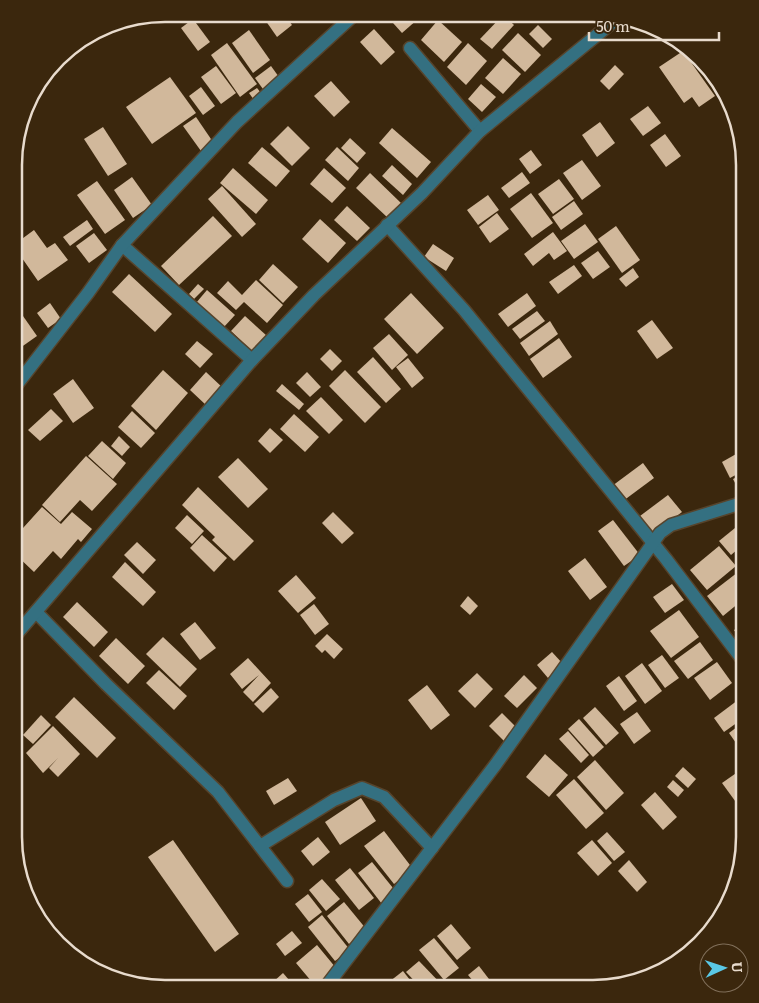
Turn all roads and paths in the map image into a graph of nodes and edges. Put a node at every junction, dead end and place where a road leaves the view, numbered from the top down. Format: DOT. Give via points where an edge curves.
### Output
graph roads {
  1 [pos="345,23"];
  2 [pos="612,24"];
  3 [pos="410,48"];
  4 [pos="480,131"];
  5 [pos="388,225"];
  6 [pos="122,245"];
  7 [pos="252,360"];
  8 [pos="22,378"];
  9 [pos="736,505"];
  10 [pos="657,547"];
  11 [pos="36,612"];
  12 [pos="22,628"];
  13 [pos="736,651"];
  14 [pos="260,846"];
  15 [pos="432,848"];
  16 [pos="287,881"];
  17 [pos="331,980"];
  1 -- 6 [label="street" via="236,122"];
  2 -- 4 [label="street"];
  3 -- 4 [label="street"];
  4 -- 5 [label="street"];
  5 -- 7 [label="street"];
  5 -- 10 [label="street" via="464,310"];
  6 -- 7 [label="street"];
  6 -- 8 [label="street"];
  7 -- 11 [label="street"];
  9 -- 10 [label="street" via="671,525"];
  10 -- 13 [label="street"];
  10 -- 15 [label="street"];
  11 -- 12 [label="street"];
  11 -- 14 [label="street" via="218,792"];
  14 -- 15 [label="street" via="334,800 362,788 384,798"];
  14 -- 16 [label="street"];
  15 -- 17 [label="street"];
}
